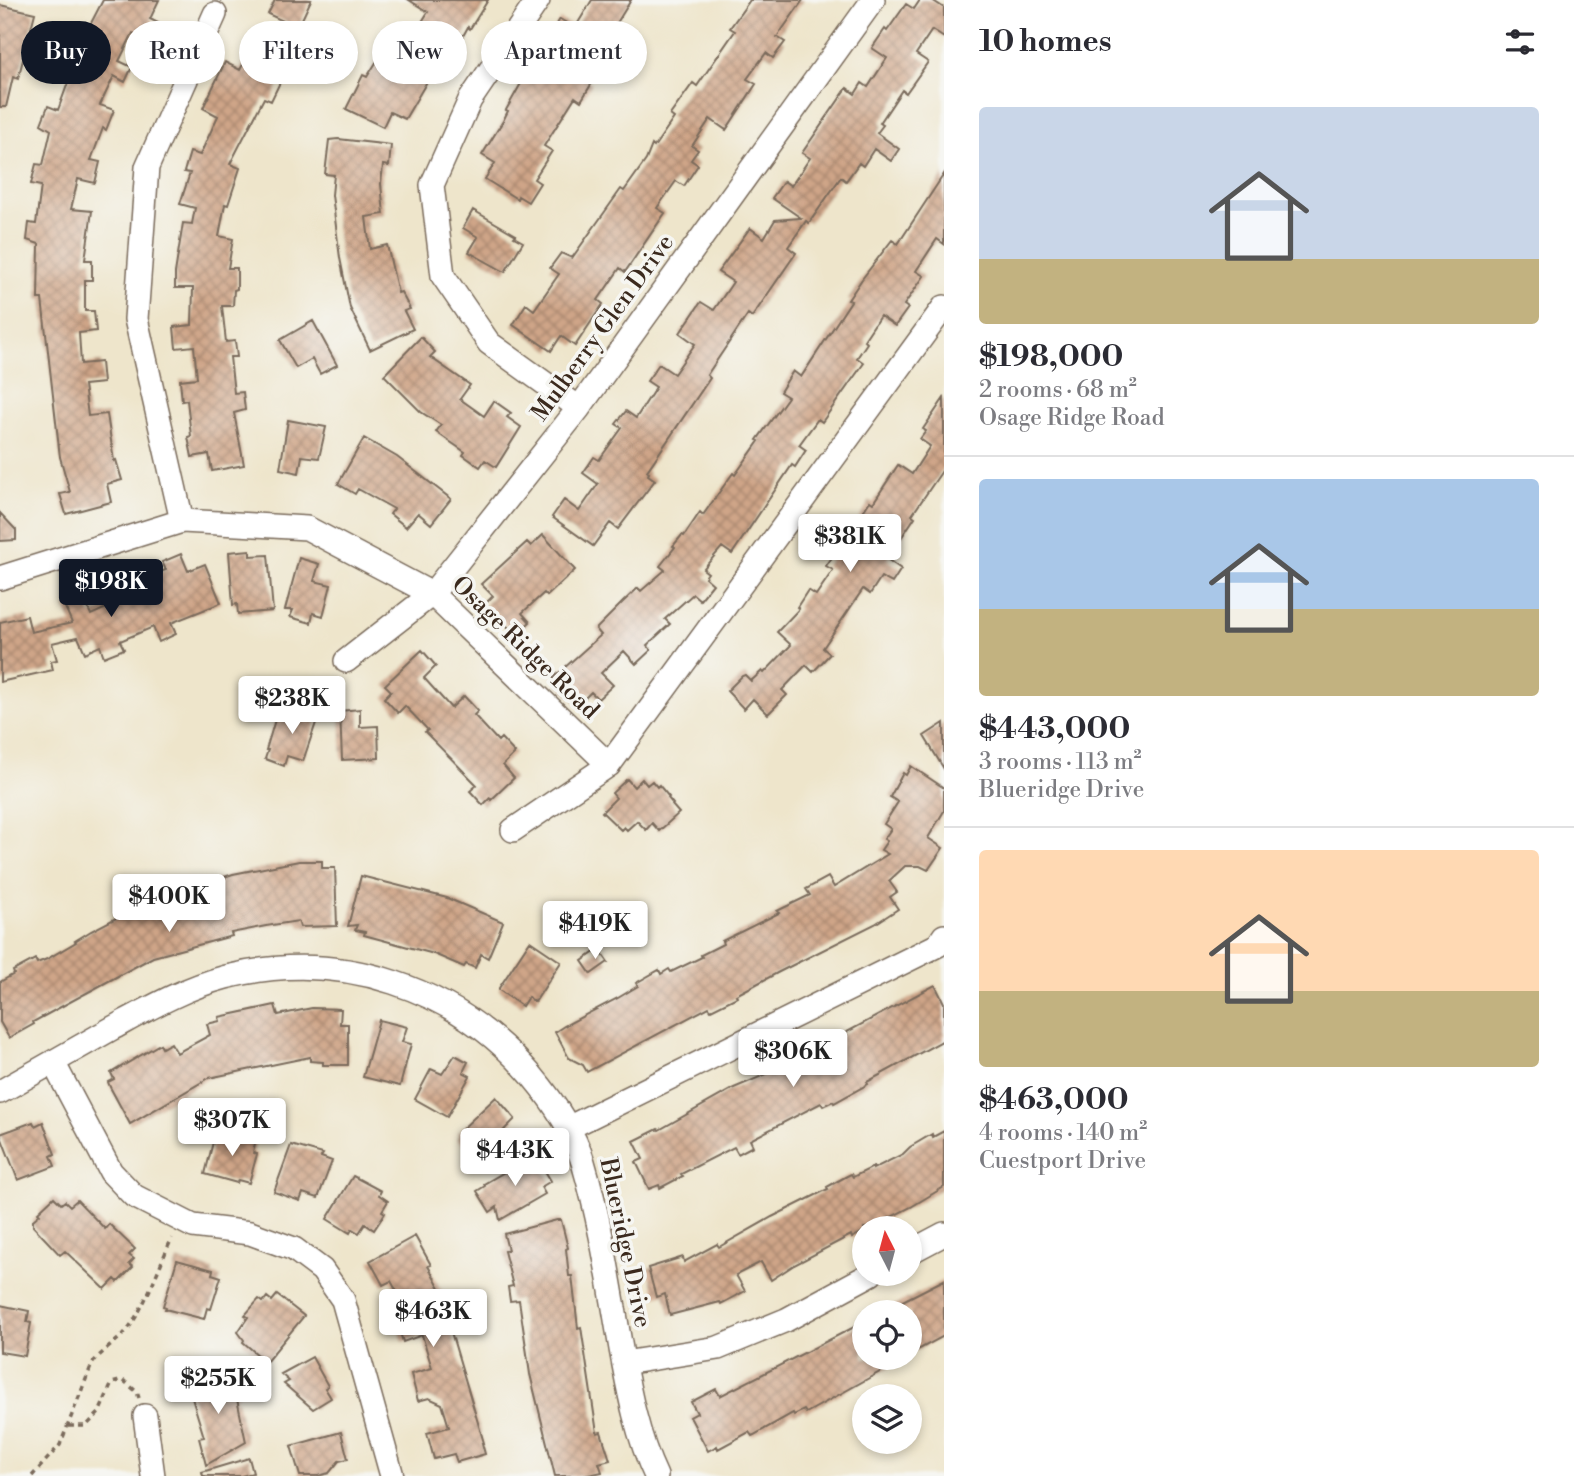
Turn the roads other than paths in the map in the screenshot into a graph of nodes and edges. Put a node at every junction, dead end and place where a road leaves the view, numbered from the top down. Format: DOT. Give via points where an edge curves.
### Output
graph roads {
  1 [pos="538,0"];
  2 [pos="873,0"];
  3 [pos="215,14"];
  4 [pos="944,307"];
  5 [pos="579,408"];
  6 [pos="182,521"];
  7 [pos="0,578"];
  8 [pos="432,594"];
  9 [pos="346,661"];
  10 [pos="609,765"];
  11 [pos="513,830"];
  12 [pos="944,936"];
  13 [pos="52,1062"];
  14 [pos="0,1091"];
  15 [pos="568,1128"];
  16 [pos="944,1234"];
  17 [pos="922,1246"];
  18 [pos="852,1284"];
  19 [pos="624,1363"];
  20 [pos="145,1416"];
  21 [pos="153,1476"];
  22 [pos="392,1476"];
  23 [pos="656,1476"];
  1 -- 5 [label="street" via="470,100 432,185 443,276 489,343"];
  2 -- 5 [label="street, Mulberry Glen Drive"];
  3 -- 6 [label="street" via="148,167 136,319"];
  4 -- 10 [label="street"];
  5 -- 8 [label="street, Mulberry Glen Drive"];
  6 -- 7 [label="street, Osage Ridge Road"];
  6 -- 8 [label="street, Osage Ridge Road" via="307,528"];
  8 -- 9 [label="street, Mulberry Glen Drive"];
  8 -- 10 [label="street, Osage Ridge Road"];
  10 -- 11 [label="street"];
  12 -- 15 [label="street" via="938,945"];
  13 -- 14 [label="street, Blueridge Drive"];
  13 -- 15 [label="street, Blueridge Drive" via="175,994 226,977 271,970 363,974 410,988 477,1023 510,1051"];
  13 -- 22 [label="street" via="111,1172 134,1196 193,1226 250,1233 294,1249 322,1270 343,1300"];
  15 -- 19 [label="street, Blueridge Drive" via="582,1159 597,1218"];
  16 -- 17 [label="street"];
  18 -- 19 [label="street" via="786,1320 718,1348"];
  19 -- 23 [label="street, Blueridge Drive" via="634,1417"];
  20 -- 21 [label="street"];
}
